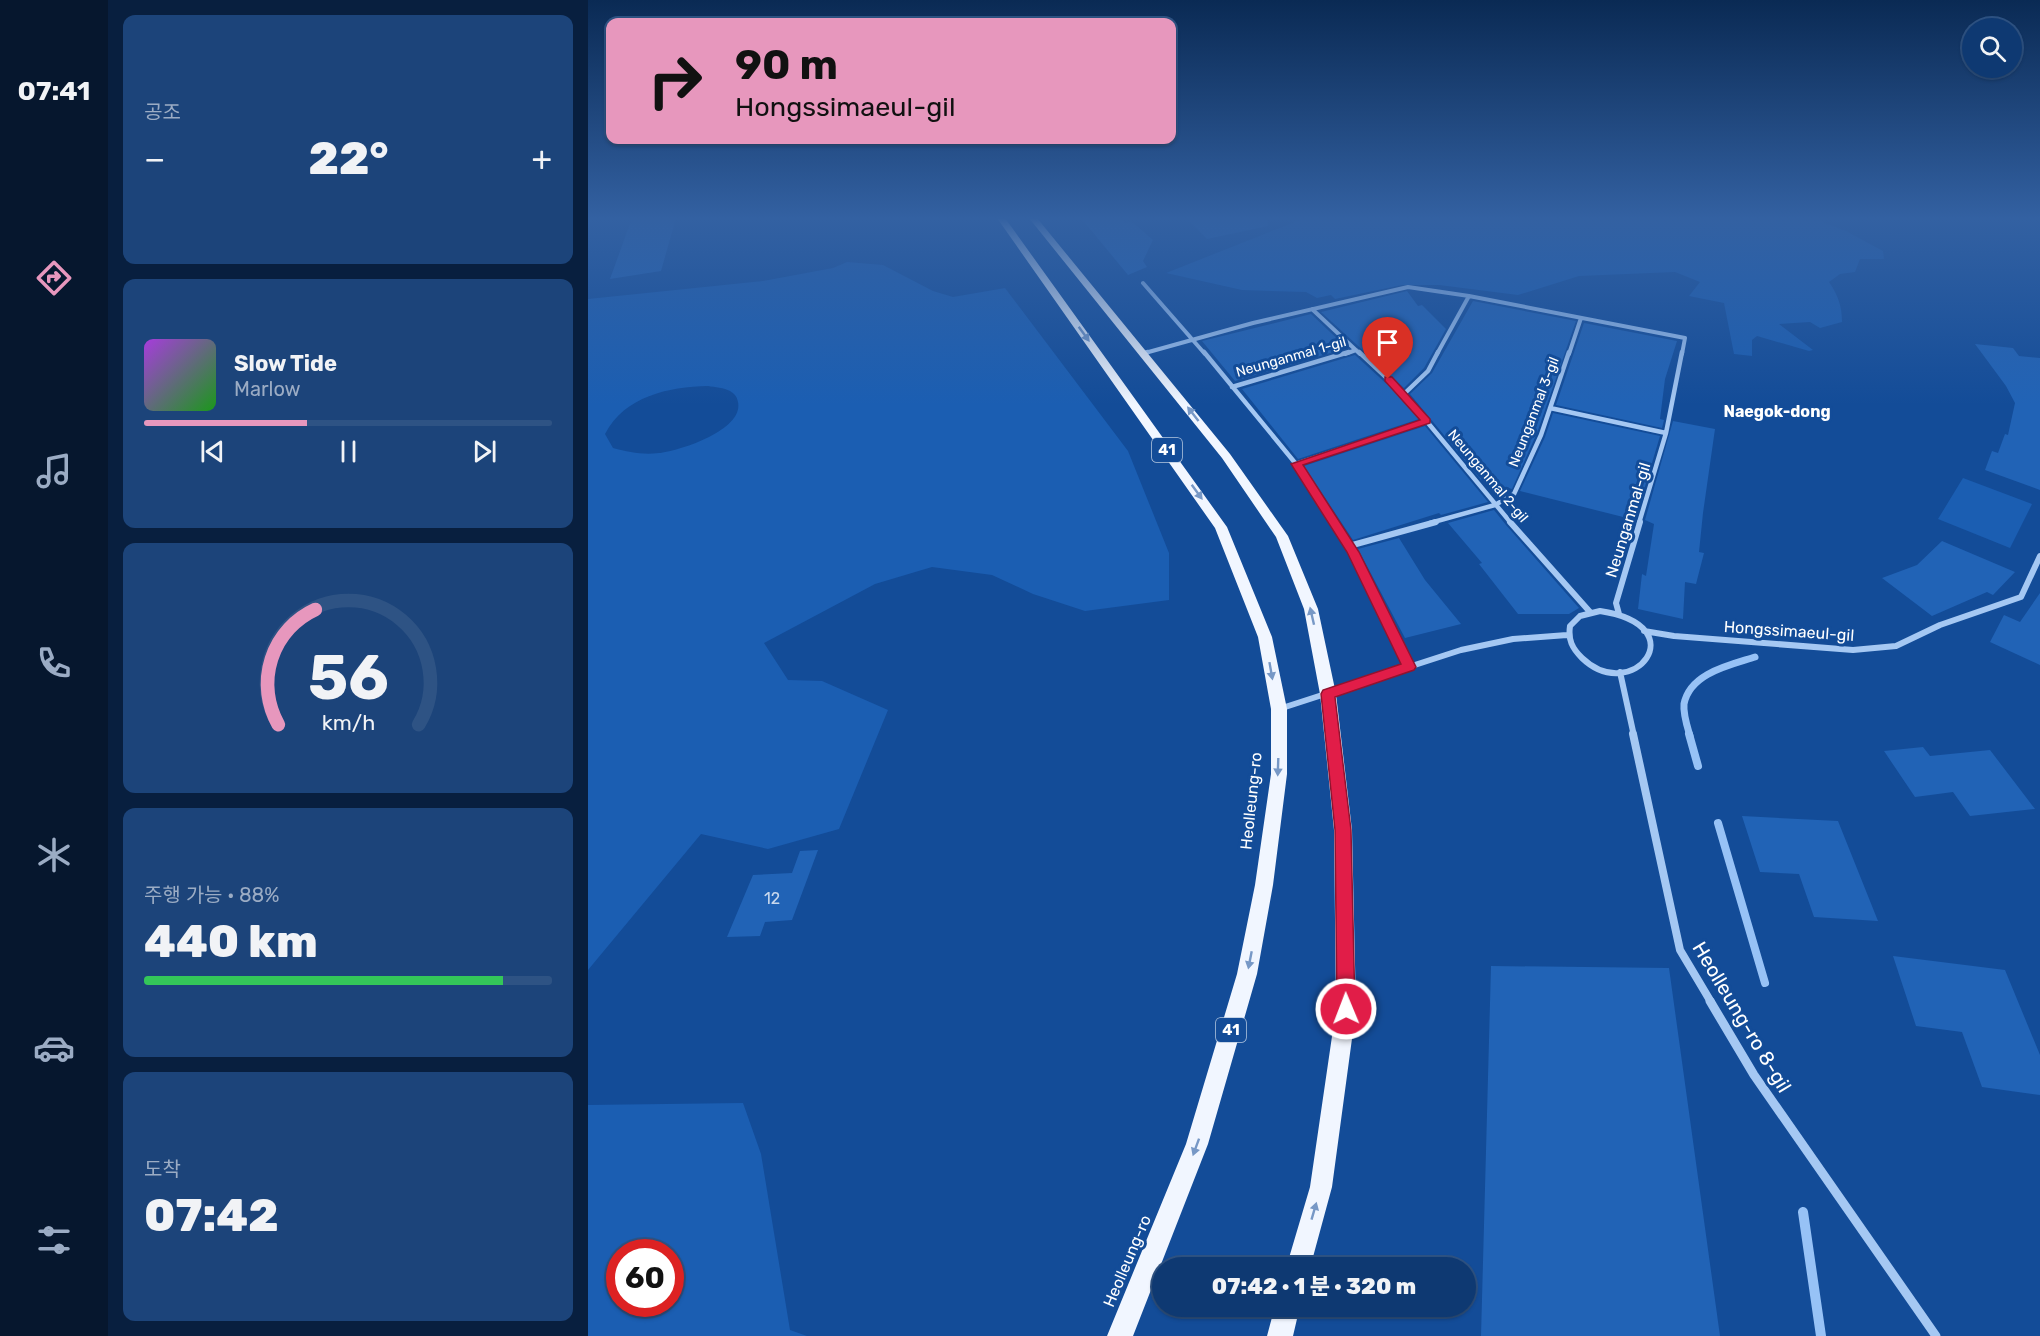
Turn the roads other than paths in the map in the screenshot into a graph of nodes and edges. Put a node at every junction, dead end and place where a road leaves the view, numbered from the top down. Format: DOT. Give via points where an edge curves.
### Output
graph roads {
  1 [pos="1045,280"];
  2 [pos="1084,280"];
  3 [pos="1143,283"];
  4 [pos="1469,296"];
  5 [pos="1312,309"];
  6 [pos="1581,318"];
  7 [pos="1193,339"];
  8 [pos="1356,350"];
  9 [pos="1145,353"];
  10 [pos="1232,387"];
  11 [pos="1404,394"];
  12 [pos="1550,408"];
  13 [pos="1426,421"];
  14 [pos="1666,434"];
  15 [pos="1296,464"];
  16 [pos="1495,504"];
  17 [pos="1349,546"];
  18 [pos="2040,556"];
  19 [pos="1590,612"];
  20 [pos="1619,614"];
  21 [pos="1644,631"];
  22 [pos="1567,635"];
  23 [pos="1409,667"];
  24 [pos="1620,672"];
  25 [pos="1328,694"];
  26 [pos="1279,709"];
  27 [pos="1301,1257"];
  28 [pos="1285,1317"];
  29 [pos="1120,1336"];
  30 [pos="1280,1336"];
  31 [pos="1936,1336"];
  1 -- 26 [label="main road, Heolleung-ro / 41, one-way" via="1221,527 1265,637"];
  2 -- 9 [label="main road, 41"];
  3 -- 7 [label="street"];
  4 -- 5 [label="street, Neunganmal-gil" via="1408,287"];
  4 -- 6 [label="street, Neunganmal-gil"];
  4 -- 11 [label="street" via="1428,371"];
  5 -- 7 [label="street, Neunganmal-gil"];
  5 -- 8 [label="street, Neunganmal 2-gil"];
  6 -- 12 [label="street, Neunganmal 3-gil"];
  6 -- 14 [label="street, Neunganmal-gil" via="1685,338"];
  7 -- 9 [label="street, Neunganmal-gil"];
  7 -- 10 [label="street, Neunganmal 1-gil"];
  8 -- 10 [label="street, Neunganmal 1-gil"];
  8 -- 11 [label="street, Neunganmal 2-gil"];
  25 -- 9 [label="main road, 41, one-way" via="1311,609 1282,536 1226,456"];
  10 -- 15 [label="street, Neunganmal 1-gil"];
  11 -- 13 [label="street, Neunganmal 2-gil"];
  12 -- 14 [label="street"];
  12 -- 16 [label="street, Neunganmal 3-gil" via="1514,494"];
  13 -- 15 [label="street"];
  13 -- 16 [label="street, Neunganmal 2-gil"];
  14 -- 20 [label="street, Neunganmal-gil" via="1616,603"];
  15 -- 17 [label="street, Neunganmal 1-gil"];
  16 -- 17 [label="street"];
  16 -- 19 [label="street, Neunganmal 2-gil"];
  17 -- 23 [label="street, Neunganmal 1-gil"];
  18 -- 21 [label="street, Hongssimaeul-gil" via="2021,597 1940,625 1896,646 1853,651"];
  19 -- 20 [label="street"];
  19 -- 22 [label="street" via="1575,618"];
  20 -- 21 [label="street"];
  21 -- 24 [label="street" via="1650,640 1649,658 1632,670"];
  22 -- 23 [label="street" via="1513,639"];
  22 -- 24 [label="street" via="1569,644 1584,661"];
  23 -- 25 [label="street"];
  24 -- 31 [label="street, Heolleung-ro 8-gil" via="1680,950 1754,1075"];
  25 -- 26 [label="street"];
  27 -- 25 [label="main road, 41, one-way" via="1321,1187 1346,1009 1343,830"];
  26 -- 29 [label="main road, Heolleung-ro / 41, one-way" via="1278,774 1264,885 1247,974 1197,1144"];
  28 -- 30 [label="main road"];
}
